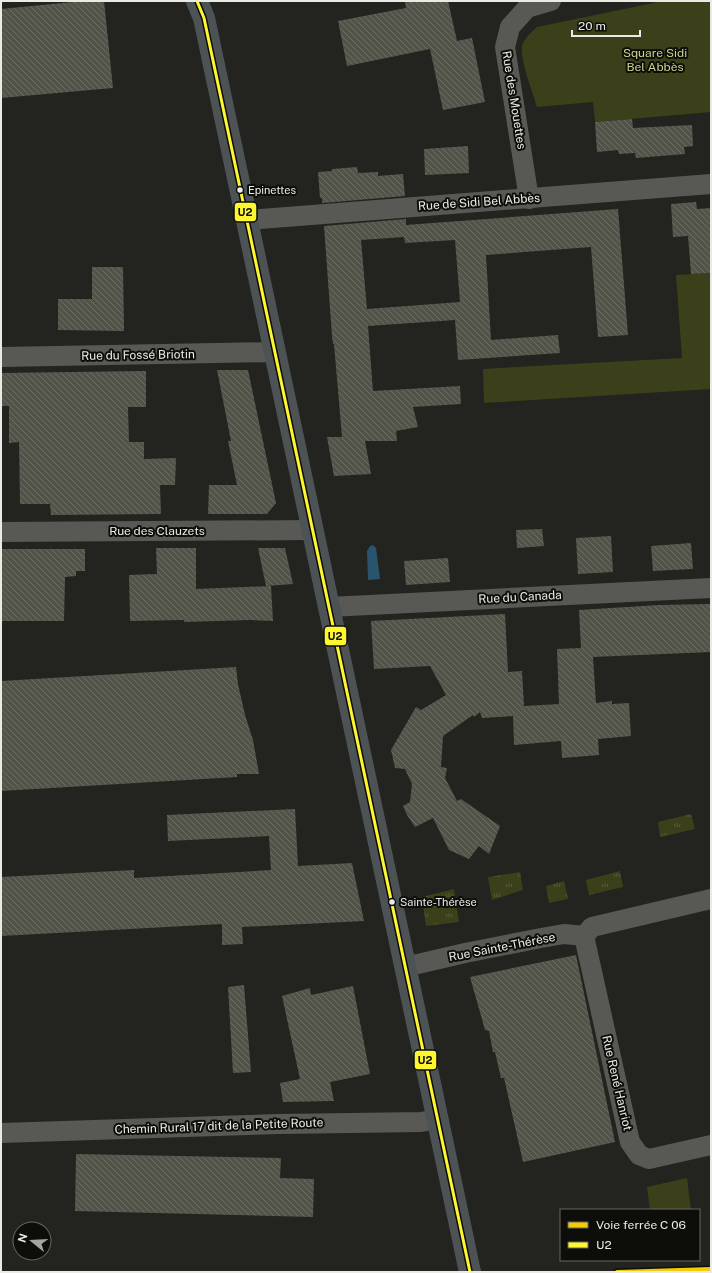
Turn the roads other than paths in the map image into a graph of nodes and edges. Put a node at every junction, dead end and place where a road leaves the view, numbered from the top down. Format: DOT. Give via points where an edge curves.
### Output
graph roads {
  1 [pos="551,1"];
  2 [pos="202,7"];
  3 [pos="711,184"];
  4 [pos="529,199"];
  5 [pos="247,220"];
  6 [pos="275,352"];
  7 [pos="1,357"];
  8 [pos="313,530"];
  9 [pos="1,532"];
  10 [pos="711,588"];
  11 [pos="329,607"];
  12 [pos="711,899"];
  13 [pos="584,936"];
  14 [pos="405,967"];
  15 [pos="438,1119"];
  16 [pos="1,1133"];
  17 [pos="711,1145"];
  18 [pos="470,1272"];
  1 -- 4 [label="street, Rue des Mouettes" via="527,8 510,27 504,46"];
  2 -- 5 [label="main road"];
  3 -- 4 [label="street, Rue de Sidi Bel Abbès"];
  4 -- 5 [label="street, Rue de Sidi Bel Abbès"];
  5 -- 6 [label="main road"];
  6 -- 7 [label="street, Rue du Fossé Briotin"];
  6 -- 8 [label="main road"];
  8 -- 9 [label="street, Rue des Clauzets"];
  8 -- 11 [label="main road"];
  10 -- 11 [label="street, Rue du Canada"];
  11 -- 14 [label="main road"];
  12 -- 13 [label="street" via="592,927"];
  13 -- 14 [label="street, Rue Sainte-Thérèse" via="564,934"];
  13 -- 17 [label="street, Rue René Hanriot" via="630,1142 639,1155 649,1159"];
  14 -- 15 [label="main road"];
  15 -- 16 [label="street, Chemin Rural 17 dit de la Petite Route" via="421,1122"];
  15 -- 18 [label="main road"];
}
